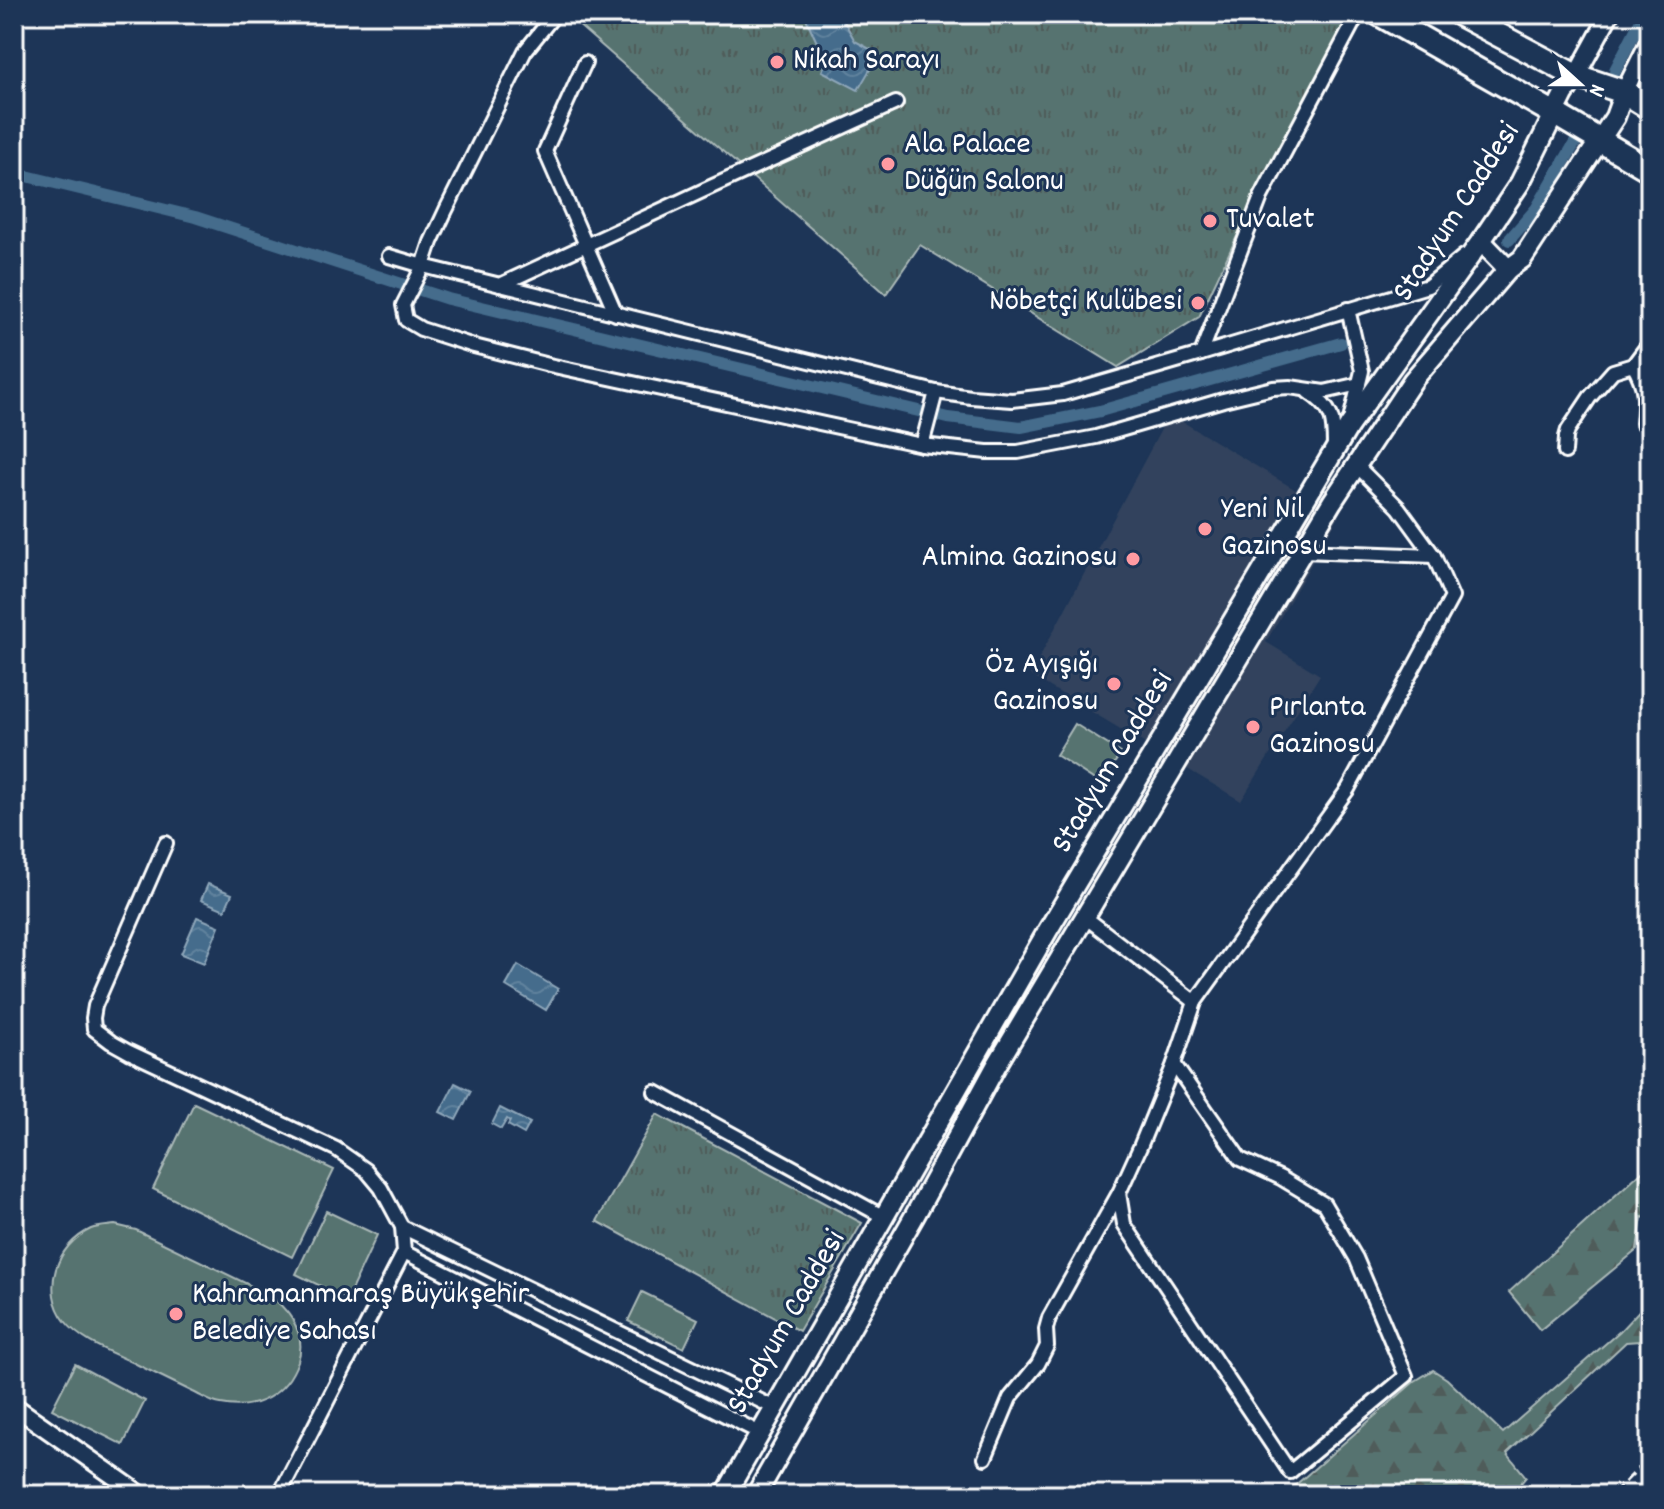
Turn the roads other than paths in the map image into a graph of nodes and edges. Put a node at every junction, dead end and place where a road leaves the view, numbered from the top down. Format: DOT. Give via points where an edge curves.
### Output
graph roads {
  1 [pos="555,14"];
  2 [pos="1358,14"];
  3 [pos="1379,14"];
  4 [pos="1459,14"];
  5 [pos="1610,14"];
  6 [pos="1650,40"];
  7 [pos="585,63"];
  8 [pos="1576,76"];
  9 [pos="1624,92"];
  10 [pos="896,103"];
  11 [pos="1650,108"];
  12 [pos="1555,114"];
  13 [pos="1599,140"];
  14 [pos="1650,170"];
  15 [pos="1481,241"];
  16 [pos="586,244"];
  17 [pos="389,256"];
  18 [pos="1508,269"];
  19 [pos="420,271"];
  20 [pos="500,285"];
  21 [pos="1348,309"];
  22 [pos="616,314"];
  23 [pos="1645,349"];
  24 [pos="1201,354"];
  25 [pos="1633,365"];
  26 [pos="1359,384"];
  27 [pos="1302,389"];
  28 [pos="936,392"];
  29 [pos="1643,424"];
  30 [pos="1349,426"];
  31 [pos="922,445"];
  32 [pos="1334,452"];
  33 [pos="1565,452"];
  34 [pos="1356,465"];
  35 [pos="1302,551"];
  36 [pos="1434,556"];
  37 [pos="166,843"];
  38 [pos="1085,917"];
  39 [pos="1195,1002"];
  40 [pos="1174,1064"];
  41 [pos="655,1092"];
  42 [pos="1119,1193"];
  43 [pos="882,1221"];
  44 [pos="402,1227"];
  45 [pos="897,1245"];
  46 [pos="404,1252"];
  47 [pos="779,1401"];
  48 [pos="14,1406"];
  49 [pos="804,1410"];
  50 [pos="757,1438"];
  51 [pos="777,1457"];
  52 [pos="985,1458"];
  53 [pos="141,1495"];
  54 [pos="279,1495"];
  55 [pos="725,1495"];
  56 [pos="756,1495"];
  1 -- 19 [label="street" via="525,51"];
  2 -- 24 [label="street" via="1261,197"];
  3 -- 12 [label="highway"];
  4 -- 8 [label="highway"];
  5 -- 8 [label="street"];
  6 -- 9 [label="street"];
  7 -- 16 [label="street" via="545,151"];
  8 -- 9 [label="highway"];
  8 -- 12 [label="main road, Stadyum Caddesi"];
  9 -- 11 [label="highway"];
  9 -- 13 [label="main road, Stadyum Caddesi"];
  10 -- 16 [label="street"];
  12 -- 13 [label="highway"];
  12 -- 15 [label="main road, Stadyum Caddesi" via="1520,183"];
  13 -- 14 [label="highway"];
  13 -- 18 [label="main road, Stadyum Caddesi" via="1522,259"];
  15 -- 18 [label="main road"];
  15 -- 21 [label="street" via="1428,286"];
  15 -- 30 [label="main road, Stadyum Caddesi"];
  16 -- 20 [label="street"];
  16 -- 22 [label="street"];
  17 -- 19 [label="street"];
  18 -- 34 [label="main road, Stadyum Caddesi" via="1413,380"];
  19 -- 20 [label="street"];
  19 -- 31 [label="street" via="403,305 406,320 421,329 549,365"];
  20 -- 22 [label="street"];
  21 -- 24 [label="street"];
  21 -- 26 [label="street" via="1362,371"];
  22 -- 28 [label="street"];
  23 -- 25 [label="street"];
  24 -- 28 [label="street" via="1063,394 1012,400"];
  25 -- 29 [label="street" via="1644,391"];
  25 -- 33 [label="street" via="1613,371 1590,397 1568,430"];
  26 -- 27 [label="street" via="1324,392"];
  26 -- 30 [label="street"];
  27 -- 31 [label="street" via="1273,388 1096,437 1018,452"];
  27 -- 32 [label="street" via="1328,409 1334,423"];
  28 -- 31 [label="street"];
  30 -- 32 [label="main road, Stadyum Caddesi"];
  32 -- 43 [label="main road, Stadyum Caddesi" via="1048,930"];
  34 -- 35 [label="main road, Stadyum Caddesi"];
  34 -- 36 [label="street" via="1399,508"];
  35 -- 36 [label="street"];
  35 -- 38 [label="main road, Stadyum Caddesi"];
  36 -- 39 [label="street" via="1452,597 1348,789"];
  37 -- 44 [label="street" via="95,1006 94,1029 129,1052 336,1149 366,1170"];
  38 -- 39 [label="street"];
  38 -- 45 [label="main road, Stadyum Caddesi"];
  39 -- 40 [label="street"];
  40 -- 42 [label="street"];
  40 -- 42 [label="street" via="1240,1159 1324,1204 1356,1258 1406,1376 1290,1472 1124,1224"];
  41 -- 43 [label="street"];
  42 -- 52 [label="street" via="1049,1318 1047,1346 1010,1398"];
  43 -- 45 [label="main road" via="878,1240 887,1247"];
  43 -- 47 [label="main road, Stadyum Caddesi"];
  44 -- 46 [label="street"];
  44 -- 47 [label="street"];
  45 -- 49 [label="main road, Stadyum Caddesi"];
  46 -- 50 [label="street"];
  46 -- 54 [label="street"];
  47 -- 49 [label="main road" via="792,1410"];
  47 -- 50 [label="main road, Stadyum Caddesi"];
  48 -- 53 [label="street"];
  49 -- 51 [label="main road, Stadyum Caddesi"];
  50 -- 51 [label="main road" via="768,1442"];
  50 -- 55 [label="main road, Stadyum Caddesi"];
  51 -- 56 [label="main road, Stadyum Caddesi"];
}
